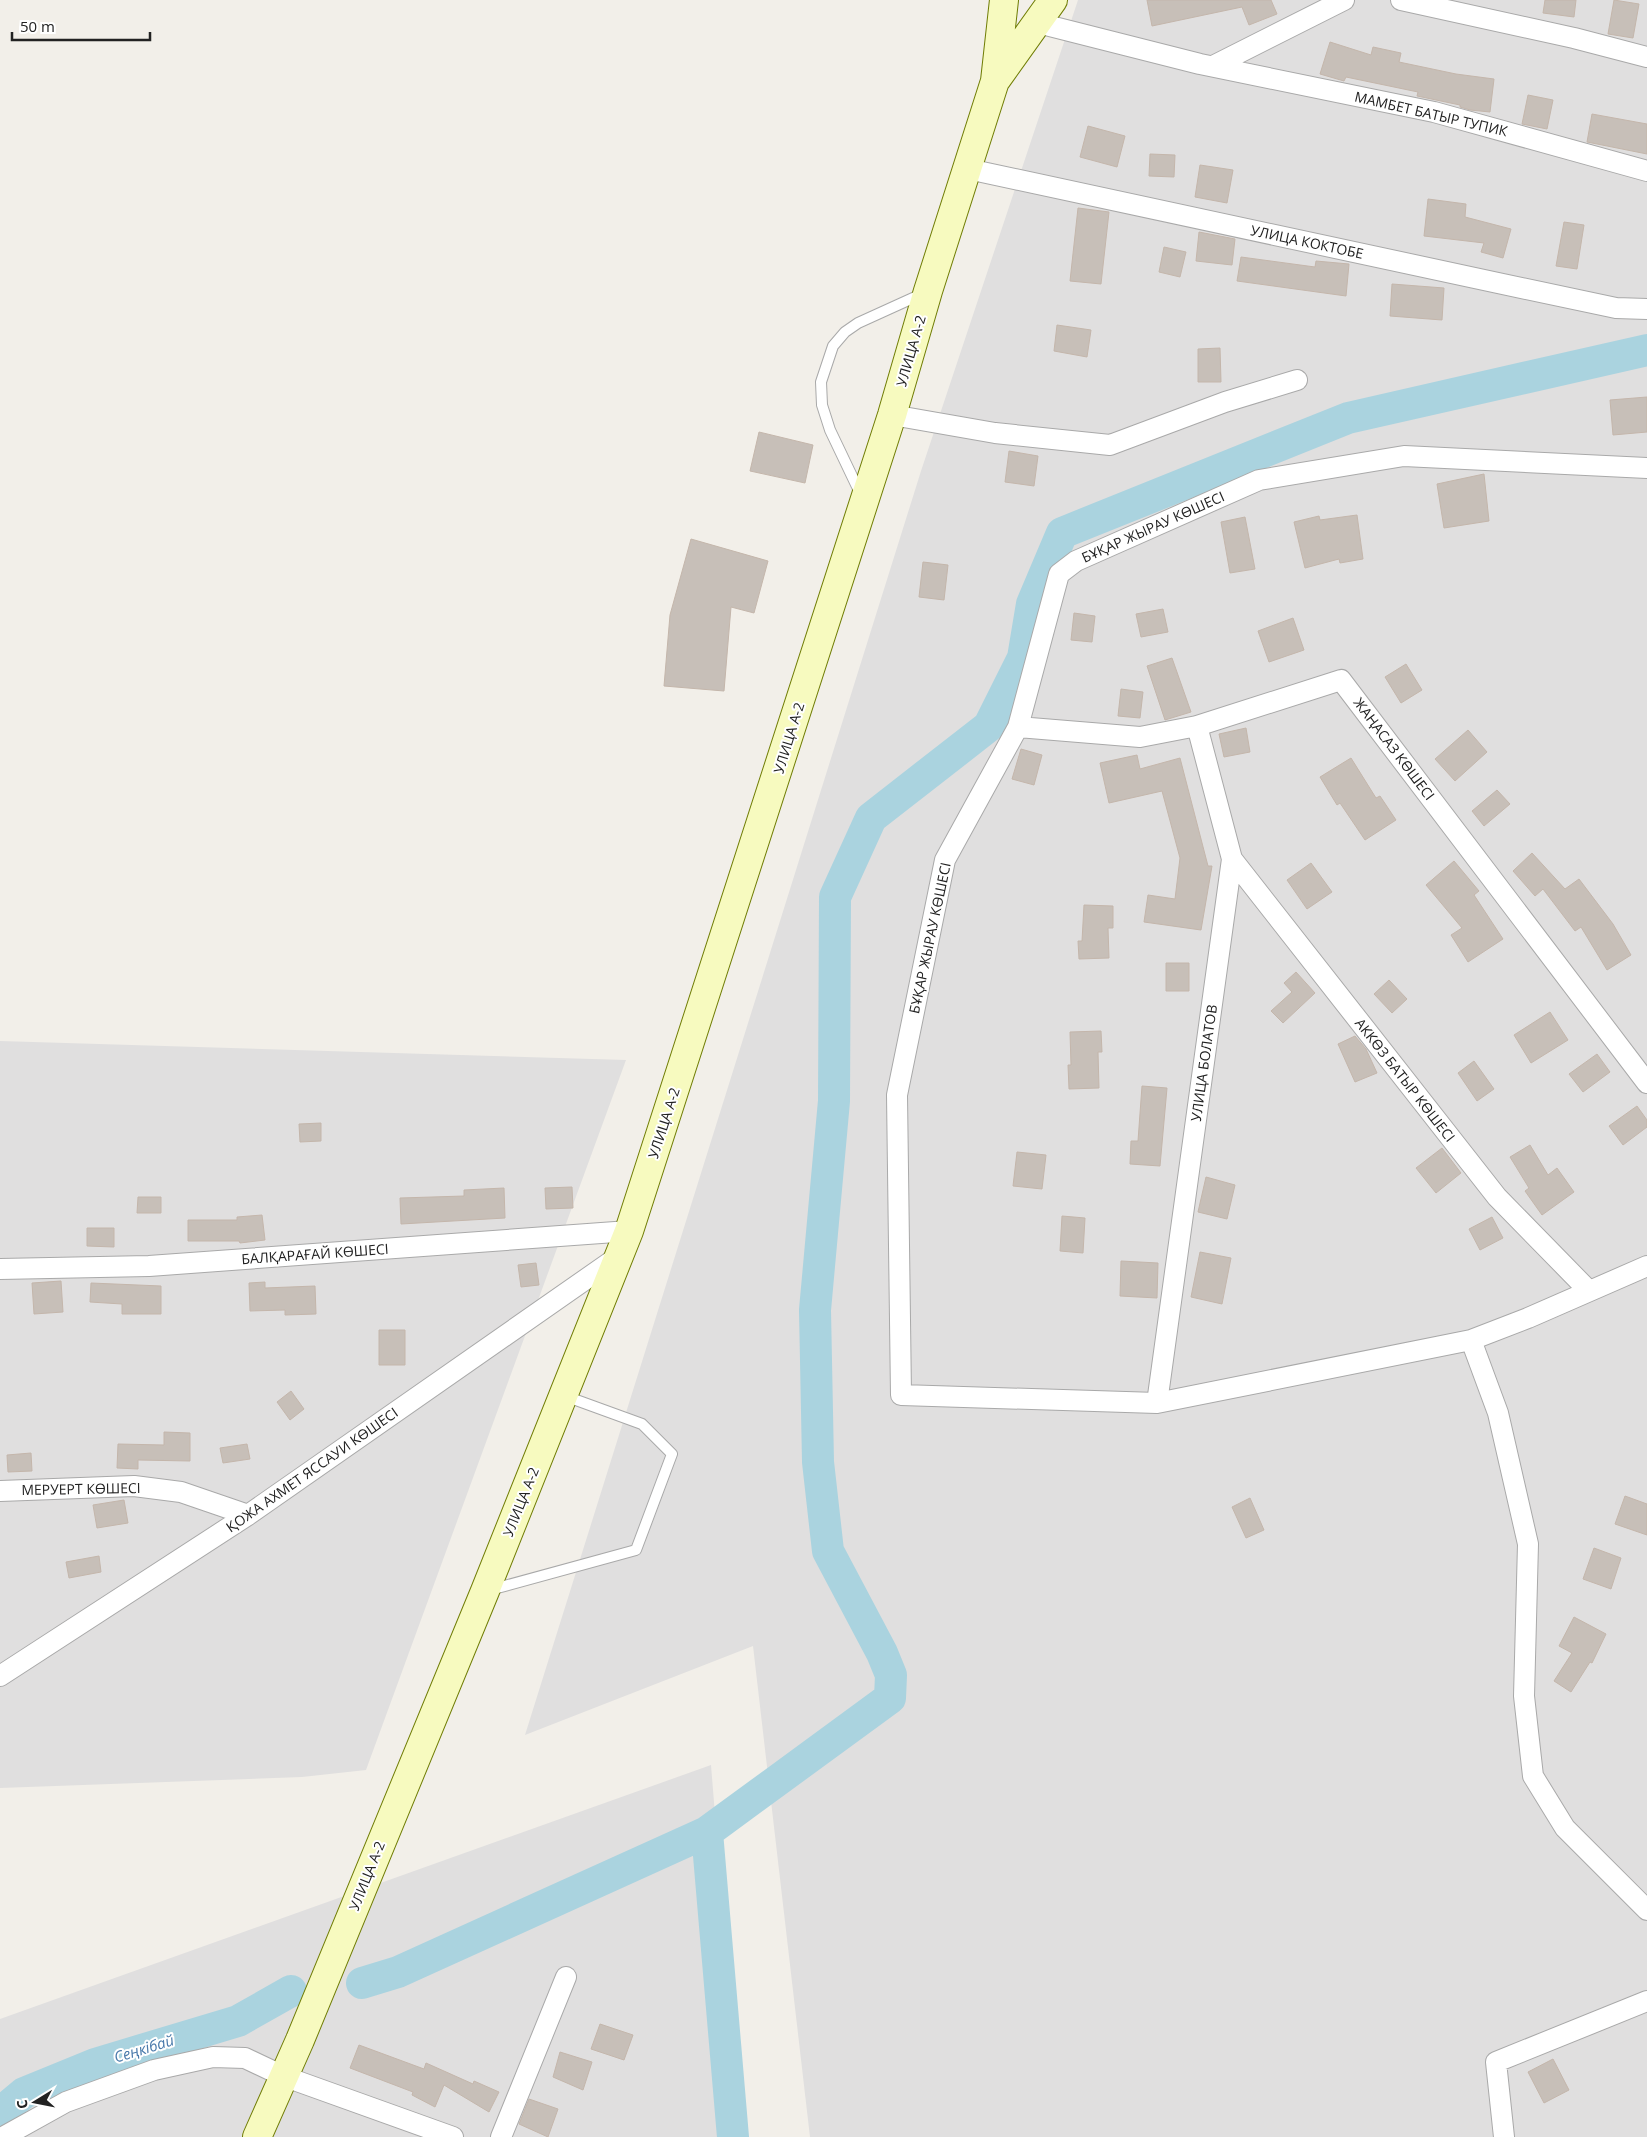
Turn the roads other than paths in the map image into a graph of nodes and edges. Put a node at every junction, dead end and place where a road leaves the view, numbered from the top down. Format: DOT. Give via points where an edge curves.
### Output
graph roads {
  1 [pos="1004,0"];
  2 [pos="1053,0"];
  3 [pos="1344,0"];
  4 [pos="1401,0"];
  5 [pos="1038,23"];
  6 [pos="1647,57"];
  7 [pos="1213,66"];
  8 [pos="995,81"];
  9 [pos="968,169"];
  10 [pos="1647,171"];
  11 [pos="928,291"];
  12 [pos="1647,309"];
  13 [pos="1297,380"];
  14 [pos="892,415"];
  15 [pos="1647,468"];
  16 [pos="863,500"];
  17 [pos="1197,726"];
  18 [pos="1018,727"];
  19 [pos="1232,859"];
  20 [pos="1647,1083"];
  21 [pos="629,1231"];
  22 [pos="619,1256"];
  23 [pos="1647,1266"];
  24 [pos="0,1269"];
  25 [pos="1589,1291"];
  26 [pos="1471,1340"];
  27 [pos="565,1396"];
  28 [pos="1157,1403"];
  29 [pos="0,1491"];
  30 [pos="248,1515"];
  31 [pos="484,1592"];
  32 [pos="0,1676"];
  33 [pos="1647,1910"];
  34 [pos="566,1977"];
  35 [pos="1647,2001"];
  36 [pos="283,2076"];
  37 [pos="445,2135"];
  38 [pos="3,2137"];
  39 [pos="257,2137"];
  40 [pos="501,2137"];
  41 [pos="1504,2137"];
  1 -- 8 [label="main road, УЛИЦА А-2"];
  2 -- 5 [label="main road, УЛИЦА А-2"];
  3 -- 7 [label="street"];
  4 -- 6 [label="street"];
  5 -- 7 [label="street, МАМБЕТ БАТЫР ТУПИК"];
  5 -- 8 [label="main road, УЛИЦА А-2"];
  7 -- 10 [label="street, МАМБЕТ БАТЫР ТУПИК" via="1434,112"];
  8 -- 9 [label="main road, УЛИЦА А-2"];
  9 -- 11 [label="main road, УЛИЦА А-2"];
  9 -- 12 [label="street, УЛИЦА КОКТОБЕ" via="1616,308"];
  11 -- 14 [label="main road, УЛИЦА А-2"];
  11 -- 16 [label="lane" via="845,332 833,346 821,382 822,405 830,430"];
  13 -- 14 [label="street" via="1225,402 1110,445 995,433"];
  14 -- 16 [label="main road, УЛИЦА А-2"];
  15 -- 18 [label="street, БҰҚАР ЖЫРАУ КӨШЕСІ" via="1404,456 1259,480 1076,561 1059,574"];
  16 -- 21 [label="main road, УЛИЦА А-2" via="750,862"];
  17 -- 18 [label="street, ЖАҢАСАЗ КӨШЕСІ" via="1140,737"];
  17 -- 19 [label="street, УЛИЦА БОЛАТОВ"];
  17 -- 20 [label="street, ЖАҢАСАЗ КӨШЕСІ" via="1341,680"];
  18 -- 28 [label="street, БҰҚАР ЖЫРАУ КӨШЕСІ" via="945,860 897,1095 901,1395"];
  19 -- 25 [label="street, АККӨЗ БАТЫР КӨШЕСІ" via="1497,1197"];
  19 -- 28 [label="street, УЛИЦА БОЛАТОВ"];
  21 -- 22 [label="main road, УЛИЦА А-2"];
  21 -- 24 [label="street, БАЛҚАРАҒАЙ КӨШЕСІ" via="149,1266"];
  22 -- 27 [label="main road, УЛИЦА А-2"];
  22 -- 30 [label="street, ҚОЖА АХМЕТ ЯССАУИ КӨШЕСІ"];
  23 -- 25 [label="street"];
  25 -- 26 [label="street"];
  26 -- 28 [label="street"];
  26 -- 33 [label="street" via="1498,1413 1528,1544 1524,1696 1533,1776 1565,1828"];
  27 -- 31 [label="main road, УЛИЦА А-2"];
  27 -- 31 [label="lane" via="642,1424 672,1454 636,1550"];
  29 -- 30 [label="street, МЕРУЕРТ КӨШЕСІ" via="134,1486 181,1492"];
  30 -- 32 [label="street, ҚОЖА АХМЕТ ЯССАУИ КӨШЕСІ"];
  31 -- 36 [label="main road, УЛИЦА А-2"];
  34 -- 40 [label="street"];
  35 -- 41 [label="street" via="1496,2062"];
  36 -- 37 [label="street"];
  36 -- 38 [label="street" via="245,2058 213,2058 154,2070 66,2102"];
  36 -- 39 [label="main road, УЛИЦА А-2"];
}
